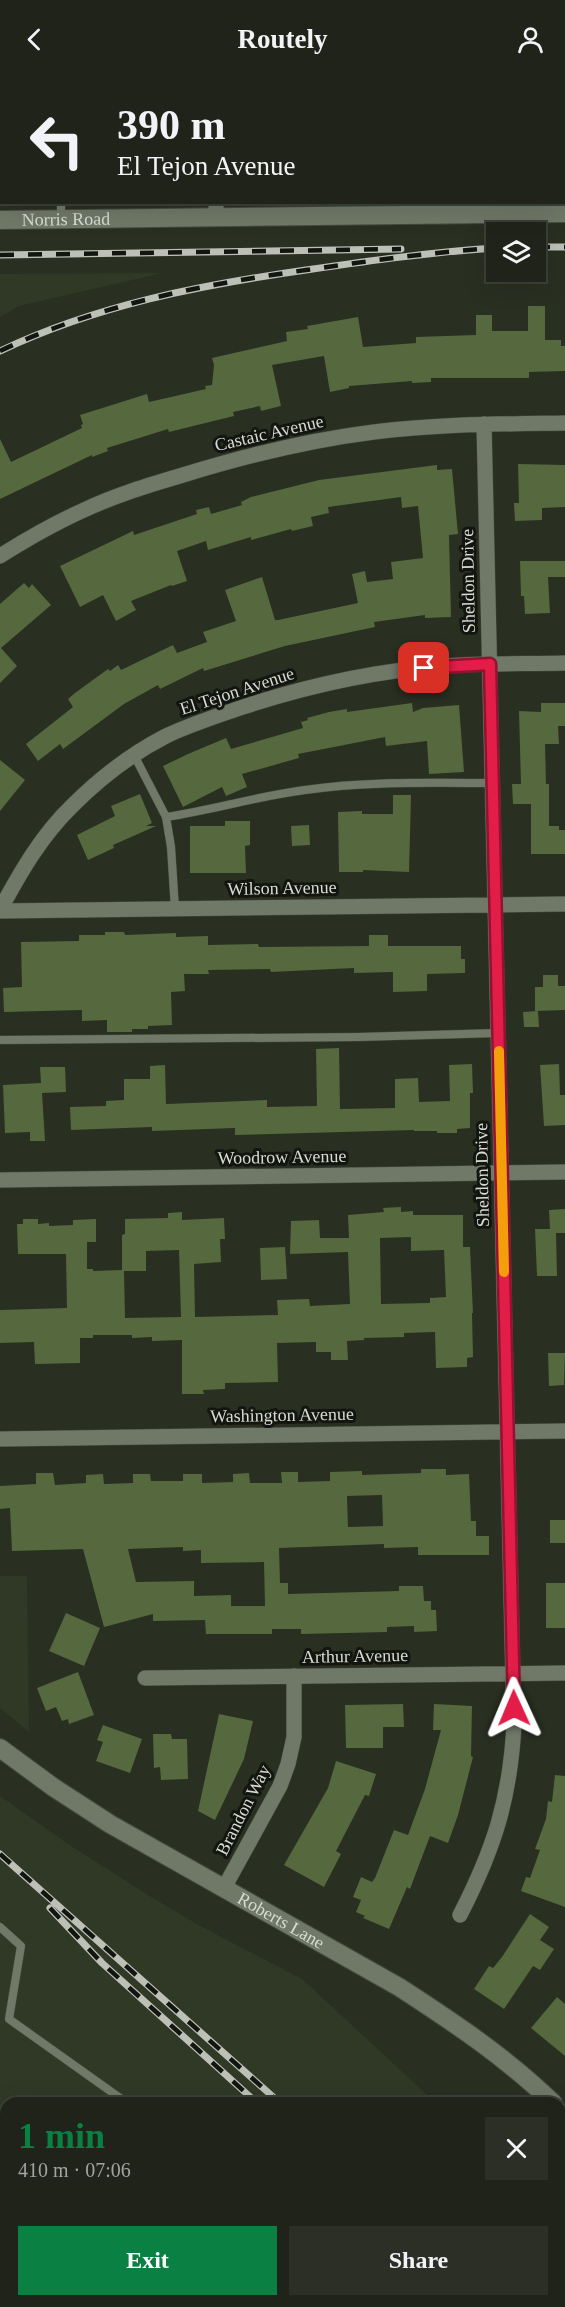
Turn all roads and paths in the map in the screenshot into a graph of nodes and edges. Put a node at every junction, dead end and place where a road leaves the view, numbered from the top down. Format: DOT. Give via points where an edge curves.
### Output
graph roads {
  1 [pos="449,208"];
  2 [pos="506,208"];
  3 [pos="216,210"];
  4 [pos="61,211"];
  5 [pos="565,213"];
  6 [pos="0,220"];
  7 [pos="565,423"];
  8 [pos="484,424"];
  9 [pos="0,556"];
  10 [pos="565,663"];
  11 [pos="490,664"];
  12 [pos="134,755"];
  13 [pos="492,783"];
  14 [pos="166,817"];
  15 [pos="565,904"];
  16 [pos="495,905"];
  17 [pos="175,909"];
  18 [pos="0,911"];
  19 [pos="498,1033"];
  20 [pos="0,1040"];
  21 [pos="565,1172"];
  22 [pos="502,1173"];
  23 [pos="0,1180"];
  24 [pos="508,1431"];
  25 [pos="565,1431"];
  26 [pos="0,1439"];
  27 [pos="565,1673"];
  28 [pos="514,1674"];
  29 [pos="294,1676"];
  30 [pos="145,1678"];
  31 [pos="0,1748"];
  32 [pos="224,1888"];
  33 [pos="460,1915"];
  34 [pos="0,1927"];
  35 [pos="119,2097"];
  36 [pos="546,2097"];
  1 -- 2 [label="street, Norris Road"];
  1 -- 3 [label="street, Norris Road"];
  2 -- 5 [label="street, Norris Road"];
  3 -- 4 [label="street, Norris Road"];
  4 -- 6 [label="street, Norris Road"];
  7 -- 8 [label="street, Castaic Avenue"];
  8 -- 9 [label="street, Castaic Avenue" via="372,432 235,459 85,509"];
  8 -- 11 [label="street, Sheldon Drive"];
  10 -- 11 [label="street, El Tejon Avenue"];
  11 -- 12 [label="street, El Tejon Avenue" via="442,666 336,681 201,720"];
  11 -- 13 [label="street, Sheldon Drive"];
  12 -- 14 [label="lane"];
  12 -- 18 [label="street, El Tejon Avenue" via="103,777 51,828 23,867"];
  13 -- 14 [label="lane" via="339,786"];
  13 -- 16 [label="street, Sheldon Drive"];
  14 -- 17 [label="lane"];
  15 -- 16 [label="street, Wilson Avenue"];
  16 -- 17 [label="street, Wilson Avenue"];
  16 -- 19 [label="street, Sheldon Drive"];
  17 -- 18 [label="street, Wilson Avenue"];
  19 -- 20 [label="lane"];
  19 -- 22 [label="street, Sheldon Drive"];
  21 -- 22 [label="street, Woodrow Avenue"];
  22 -- 23 [label="street, Woodrow Avenue"];
  22 -- 24 [label="street, Sheldon Drive"];
  24 -- 25 [label="street, Washington Avenue"];
  24 -- 26 [label="street, Washington Avenue"];
  24 -- 28 [label="street, Sheldon Drive"];
  27 -- 28 [label="street, Arthur Avenue"];
  28 -- 29 [label="street, Arthur Avenue"];
  28 -- 33 [label="street, Sheldon Drive" via="513,1747 506,1798 482,1874"];
  29 -- 30 [label="street, Arthur Avenue"];
  29 -- 32 [label="street, Brandon Way" via="294,1737 288,1764"];
  31 -- 32 [label="street, Roberts Lane" via="110,1824"];
  32 -- 36 [label="street, Roberts Lane" via="399,1987 497,2055"];
  34 -- 35 [label="lane" via="21,1946 9,2019"];
}
